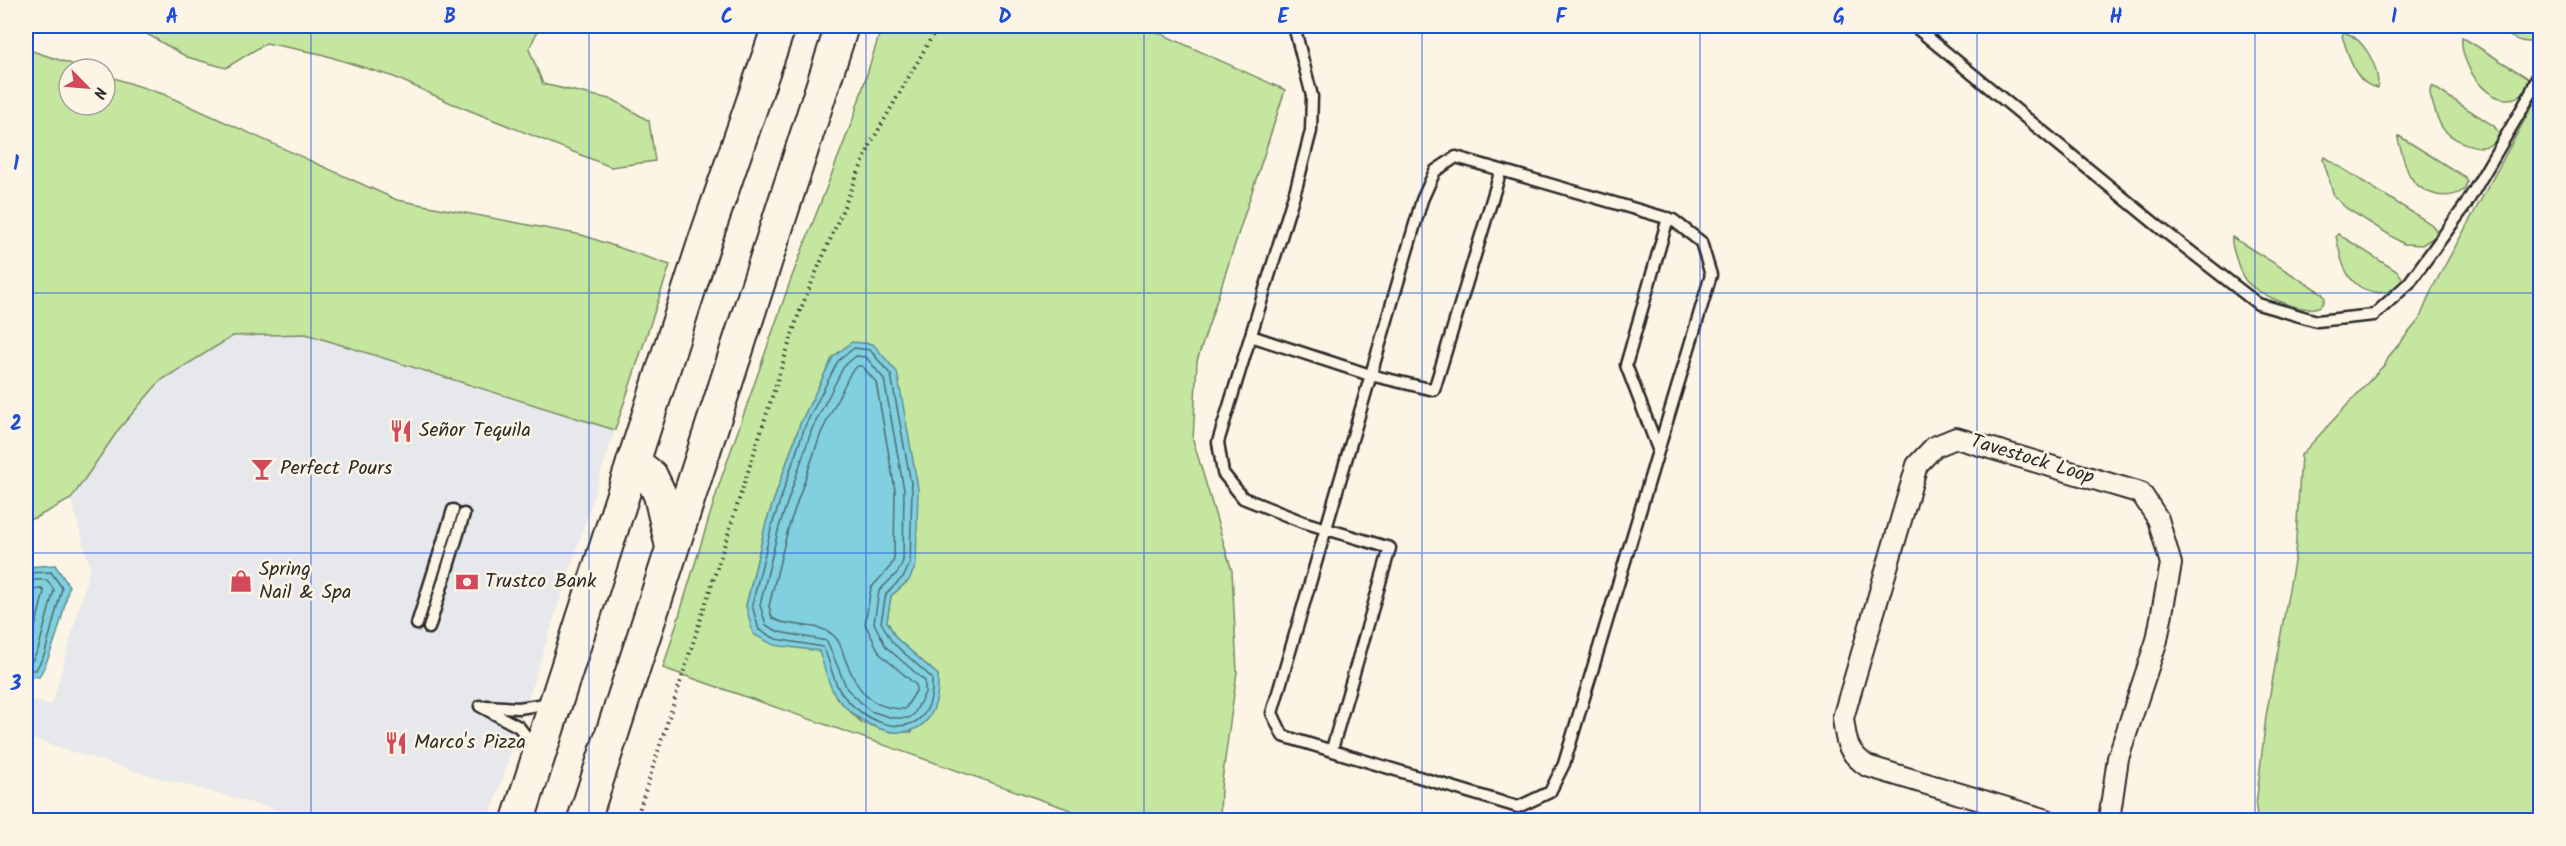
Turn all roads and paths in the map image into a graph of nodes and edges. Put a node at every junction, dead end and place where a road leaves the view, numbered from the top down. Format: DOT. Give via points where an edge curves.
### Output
graph roads {
  1 [pos="779,26"];
  2 [pos="842,26"];
  3 [pos="938,26"];
  4 [pos="1294,26"];
  5 [pos="1914,26"];
  6 [pos="2541,70"];
  7 [pos="1501,170"];
  8 [pos="1668,218"];
  9 [pos="1251,336"];
  10 [pos="1370,375"];
  11 [pos="1658,448"];
  12 [pos="633,462"];
  13 [pos="453,510"];
  14 [pos="464,514"];
  15 [pos="1325,528"];
  16 [pos="672,548"];
  17 [pos="417,624"];
  18 [pos="429,628"];
  19 [pos="556,702"];
  20 [pos="1332,749"];
  21 [pos="539,753"];
  22 [pos="518,820"];
  23 [pos="584,820"];
  24 [pos="636,820"];
  25 [pos="2047,820"];
  26 [pos="2109,820"];
  1 -- 12 [label="main road"];
  2 -- 16 [label="main road"];
  3 -- 24 [label="path" via="871,143 799,313"];
  4 -- 9 [label="lane" via="1312,96 1311,131"];
  5 -- 6 [label="lane" via="2258,304 2317,321 2374,315 2409,283 2465,206"];
  7 -- 8 [label="lane"];
  7 -- 10 [label="lane" via="1456,157 1435,171 1422,200"];
  7 -- 10 [label="lane" via="1434,390"];
  8 -- 11 [label="lane" via="1626,365"];
  8 -- 11 [label="lane" via="1701,243 1710,275"];
  9 -- 10 [label="lane"];
  9 -- 15 [label="lane" via="1218,442 1223,473 1243,498"];
  10 -- 15 [label="lane"];
  11 -- 20 [label="lane" via="1564,764 1550,792 1518,807"];
  12 -- 16 [label="main road" via="651,476 660,495"];
  12 -- 19 [label="main road"];
  13 -- 17 [label="lane"];
  14 -- 18 [label="lane"];
  15 -- 20 [label="lane" via="1272,713 1283,736"];
  15 -- 20 [label="lane" via="1390,548"];
  16 -- 23 [label="main road"];
  19 -- 21 [label="main road"];
  19 -- 21 [label="lane" via="519,708 480,706 519,727"];
  21 -- 22 [label="main road"];
  25 -- 26 [label="street, Tavestock Loop" via="1867,766 1854,757 1846,742 1843,718 1917,465 1934,447 1956,438 2141,493 2158,519 2171,564 2157,640 2118,758"];
}
